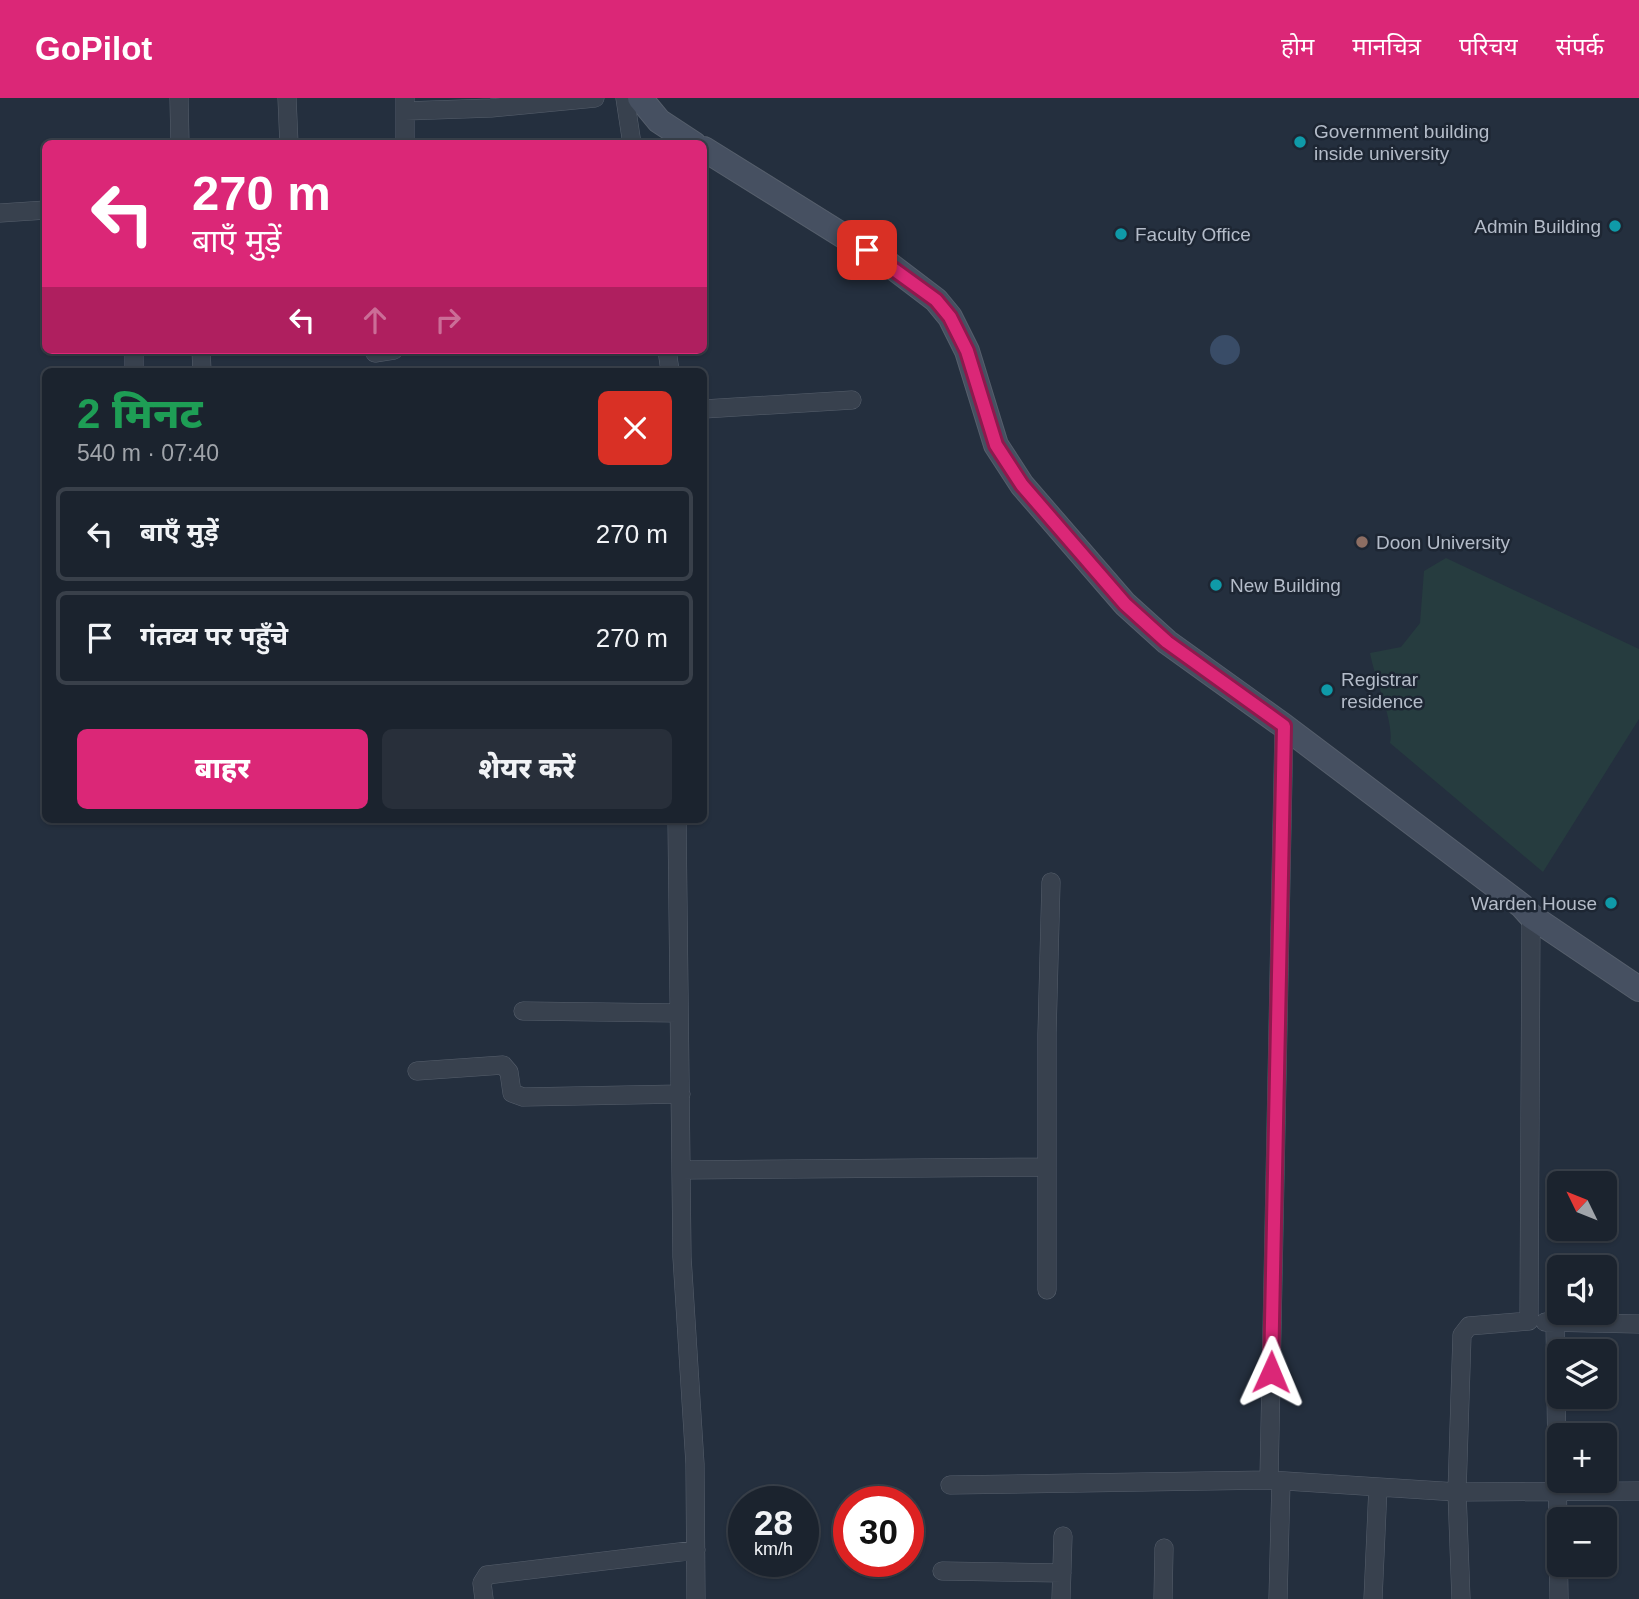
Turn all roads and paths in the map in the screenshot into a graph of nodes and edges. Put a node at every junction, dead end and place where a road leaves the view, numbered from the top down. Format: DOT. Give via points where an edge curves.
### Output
graph roads {
  1 [pos="178,98"];
  2 [pos="287,98"];
  3 [pos="595,98"];
  4 [pos="625,98"];
  5 [pos="640,98"];
  6 [pos="405,105"];
  7 [pos="180,140"];
  8 [pos="289,140"];
  9 [pos="405,140"];
  10 [pos="631,140"];
  11 [pos="688,140"];
  12 [pos="707,151"];
  13 [pos="42,210"];
  14 [pos="0,212"];
  15 [pos="852,400"];
  16 [pos="707,409"];
  17 [pos="1284,726"];
  18 [pos="677,823"];
  19 [pos="1051,882"];
  20 [pos="1531,916"];
  21 [pos="1639,989"];
  22 [pos="523,1011"];
  23 [pos="678,1013"];
  24 [pos="417,1071"];
  25 [pos="681,1094"];
  26 [pos="1047,1167"];
  27 [pos="681,1170"];
  28 [pos="1047,1290"];
  29 [pos="1529,1321"];
  30 [pos="1547,1322"];
  31 [pos="1617,1323"];
  32 [pos="1639,1324"];
  33 [pos="1555,1325"];
  34 [pos="1556,1423"];
  35 [pos="1275,1480"];
  36 [pos="950,1485"];
  37 [pos="1378,1487"];
  38 [pos="1617,1491"];
  39 [pos="1639,1491"];
  40 [pos="1457,1492"];
  41 [pos="1547,1492"];
  42 [pos="1557,1493"];
  43 [pos="1063,1536"];
  44 [pos="1164,1548"];
  45 [pos="696,1550"];
  46 [pos="942,1571"];
  47 [pos="1062,1573"];
  48 [pos="484,1599"];
  49 [pos="696,1599"];
  50 [pos="1061,1599"];
  51 [pos="1163,1599"];
  52 [pos="1278,1599"];
  53 [pos="1373,1599"];
  54 [pos="1461,1599"];
  55 [pos="1559,1599"];
  1 -- 7 [label="street"];
  2 -- 8 [label="street"];
  3 -- 6 [label="street" via="491,108"];
  4 -- 10 [label="street"];
  5 -- 11 [label="main road" via="659,121"];
  6 -- 9 [label="street"];
  12 -- 17 [label="main road" via="890,265 936,300 967,351 996,445 1022,485 1125,604 1167,642"];
  13 -- 14 [label="street"];
  15 -- 16 [label="street"];
  17 -- 20 [label="main road"];
  17 -- 35 [label="street"];
  18 -- 23 [label="street"];
  19 -- 26 [label="street"];
  20 -- 21 [label="main road"];
  20 -- 29 [label="street"];
  22 -- 23 [label="street"];
  23 -- 25 [label="street"];
  24 -- 25 [label="street" via="503,1065 513,1093 523,1097"];
  25 -- 27 [label="street"];
  26 -- 27 [label="street"];
  26 -- 28 [label="street"];
  27 -- 45 [label="street"];
  29 -- 30 [label="street"];
  29 -- 40 [label="street" via="1483,1323 1463,1332"];
  31 -- 32 [label="street"];
  33 -- 34 [label="street"];
  35 -- 36 [label="street"];
  35 -- 37 [label="street"];
  35 -- 52 [label="street"];
  37 -- 40 [label="street"];
  37 -- 53 [label="street"];
  38 -- 39 [label="street"];
  40 -- 41 [label="street"];
  40 -- 54 [label="street"];
  42 -- 55 [label="street"];
  43 -- 47 [label="street"];
  44 -- 51 [label="street"];
  45 -- 48 [label="street" via="487,1574 482,1583"];
  45 -- 49 [label="street"];
  46 -- 47 [label="street"];
  47 -- 50 [label="street"];
}
